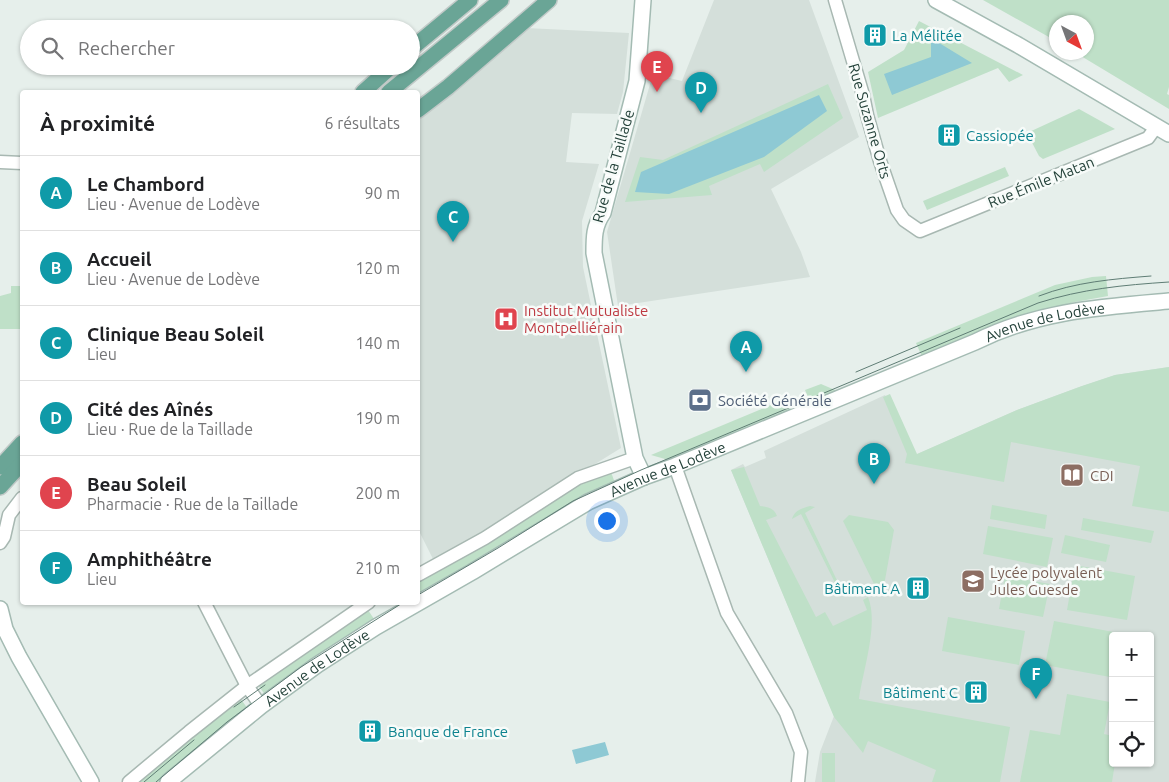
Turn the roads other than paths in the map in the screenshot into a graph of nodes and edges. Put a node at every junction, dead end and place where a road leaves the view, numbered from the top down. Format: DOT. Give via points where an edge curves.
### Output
graph roads {
  1 [pos="470,0"];
  2 [pos="500,0"];
  3 [pos="549,0"];
  4 [pos="643,0"];
  5 [pos="835,0"];
  6 [pos="936,0"];
  7 [pos="420,42"];
  8 [pos="420,66"];
  9 [pos="382,75"];
  10 [pos="410,75"];
  11 [pos="364,90"];
  12 [pos="391,90"];
  13 [pos="420,108"];
  14 [pos="1156,127"];
  15 [pos="1169,134"];
  16 [pos="0,162"];
  17 [pos="20,163"];
  18 [pos="920,231"];
  19 [pos="1169,301"];
  20 [pos="20,446"];
  21 [pos="635,458"];
  22 [pos="20,465"];
  23 [pos="675,466"];
  24 [pos="0,467"];
  25 [pos="644,477"];
  26 [pos="0,487"];
  27 [pos="20,501"];
  28 [pos="0,544"];
  29 [pos="420,574"];
  30 [pos="420,602"];
  31 [pos="206,605"];
  32 [pos="366,605"];
  33 [pos="414,605"];
  34 [pos="0,609"];
  35 [pos="247,686"];
  36 [pos="261,706"];
  37 [pos="91,782"];
  38 [pos="129,782"];
  39 [pos="168,782"];
  40 [pos="798,782"];
  1 -- 7 [label="main road"];
  2 -- 8 [label="main road"];
  3 -- 13 [label="main road"];
  4 -- 21 [label="street, Rue de la Taillade" via="637,81 603,213 594,231 596,264"];
  5 -- 18 [label="street, Rue Suzanne Orts" via="866,115 897,210 904,220"];
  6 -- 14 [label="street"];
  9 -- 11 [label="main road"];
  10 -- 12 [label="main road"];
  14 -- 15 [label="street"];
  14 -- 18 [label="street, Rue Émile Matan" via="1148,138"];
  16 -- 17 [label="street"];
  19 -- 23 [label="street, Avenue de Lodève" via="1075,311 1000,330"];
  20 -- 24 [label="main road"];
  21 -- 25 [label="street, Rue de la Taillade"];
  21 -- 29 [label="street, Avenue de Lodève" via="578,478 485,538"];
  22 -- 26 [label="main road"];
  23 -- 25 [label="street, Avenue de Lodève"];
  23 -- 40 [label="street" via="727,613 786,713 801,752"];
  25 -- 30 [label="street, Avenue de Lodève" via="568,513"];
  27 -- 28 [label="street" via="9,515"];
  31 -- 35 [label="street"];
  32 -- 35 [label="street, Avenue de Lodève"];
  33 -- 36 [label="street, Avenue de Lodève" via="317,665"];
  34 -- 37 [label="street" via="5,629 19,657"];
  35 -- 36 [label="street"];
  35 -- 38 [label="street, Avenue de Lodève"];
  36 -- 39 [label="street, Avenue de Lodève"];
}
